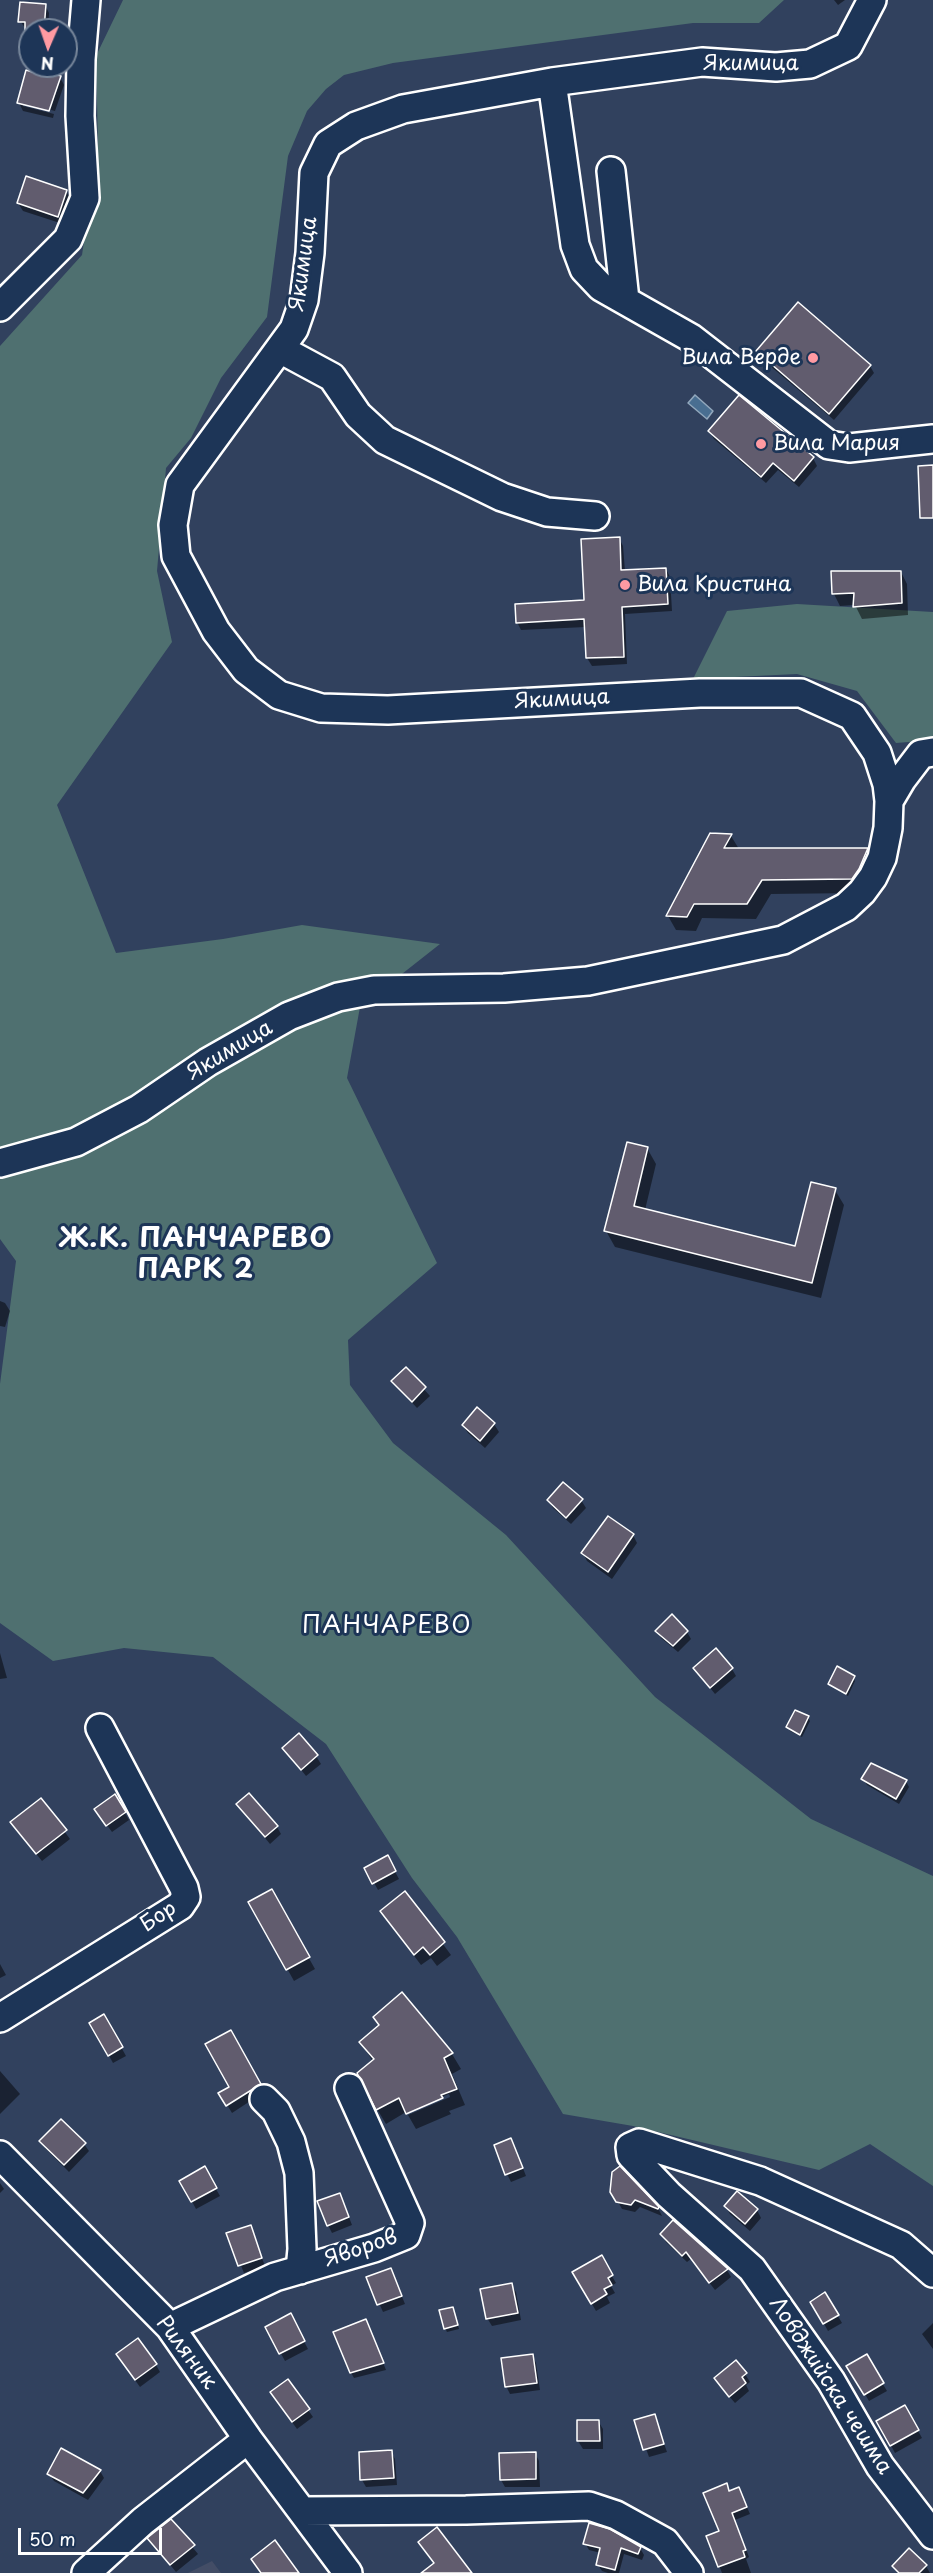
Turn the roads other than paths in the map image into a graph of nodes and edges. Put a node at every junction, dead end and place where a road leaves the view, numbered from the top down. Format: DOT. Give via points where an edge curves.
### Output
graph roads {
  1 [pos="86,0"];
  2 [pos="872,0"];
  3 [pos="552,82"];
  4 [pos="611,171"];
  5 [pos="625,300"];
  6 [pos="0,307"];
  7 [pos="280,349"];
  8 [pos="933,440"];
  9 [pos="595,516"];
  10 [pos="933,752"];
  11 [pos="889,801"];
  12 [pos="0,1163"];
  13 [pos="100,1728"];
  14 [pos="0,2018"];
  15 [pos="349,2088"];
  16 [pos="264,2099"];
  17 [pos="0,2155"];
  18 [pos="300,2270"];
  19 [pos="933,2273"];
  20 [pos="170,2327"];
  21 [pos="248,2439"];
  22 [pos="302,2511"];
  23 [pos="933,2535"];
  24 [pos="86,2573"];
  25 [pos="348,2573"];
  26 [pos="689,2573"];
  1 -- 6 [label="street" via="80,116 85,198 68,239"];
  2 -- 3 [label="street, Якимица" via="848,46 810,64 776,67 702,62"];
  3 -- 5 [label="street" via="575,245 584,269 602,287"];
  3 -- 7 [label="street, Якимица" via="404,109 356,126 328,144 314,173 304,300 294,329"];
  4 -- 5 [label="street"];
  5 -- 8 [label="street" via="691,338 830,445 849,448"];
  7 -- 9 [label="street" via="332,377 358,415 385,440 502,497 547,512"];
  7 -- 11 [label="street, Якимица" via="180,485 173,525 176,556 216,631 246,670 279,695 321,708 356,711 700,693 801,693 852,716 877,753"];
  10 -- 11 [label="street" via="921,754"];
  11 -- 12 [label="street, Якимица" via="882,858 862,892 846,908 783,940 588,981 504,988 374,990 338,997 289,1016 208,1062 139,1109 76,1142"];
  13 -- 14 [label="street, Бор" via="186,1897 180,1906"];
  15 -- 18 [label="street, Яворов" via="410,2223 406,2235"];
  16 -- 18 [label="street" via="276,2111 286,2132 299,2173"];
  17 -- 20 [label="street, Риляник"];
  18 -- 20 [label="street, Яворов" via="275,2277"];
  19 -- 23 [label="street, Ловджийска чешма" via="901,2244 760,2181 639,2143 630,2147 631,2155 669,2195 752,2269 831,2381 880,2466"];
  20 -- 21 [label="street, Риляник"];
  21 -- 22 [label="street, Риляник"];
  21 -- 24 [label="street" via="143,2521"];
  22 -- 25 [label="street, Риляник"];
  22 -- 26 [label="street" via="590,2505 666,2542"];
}
